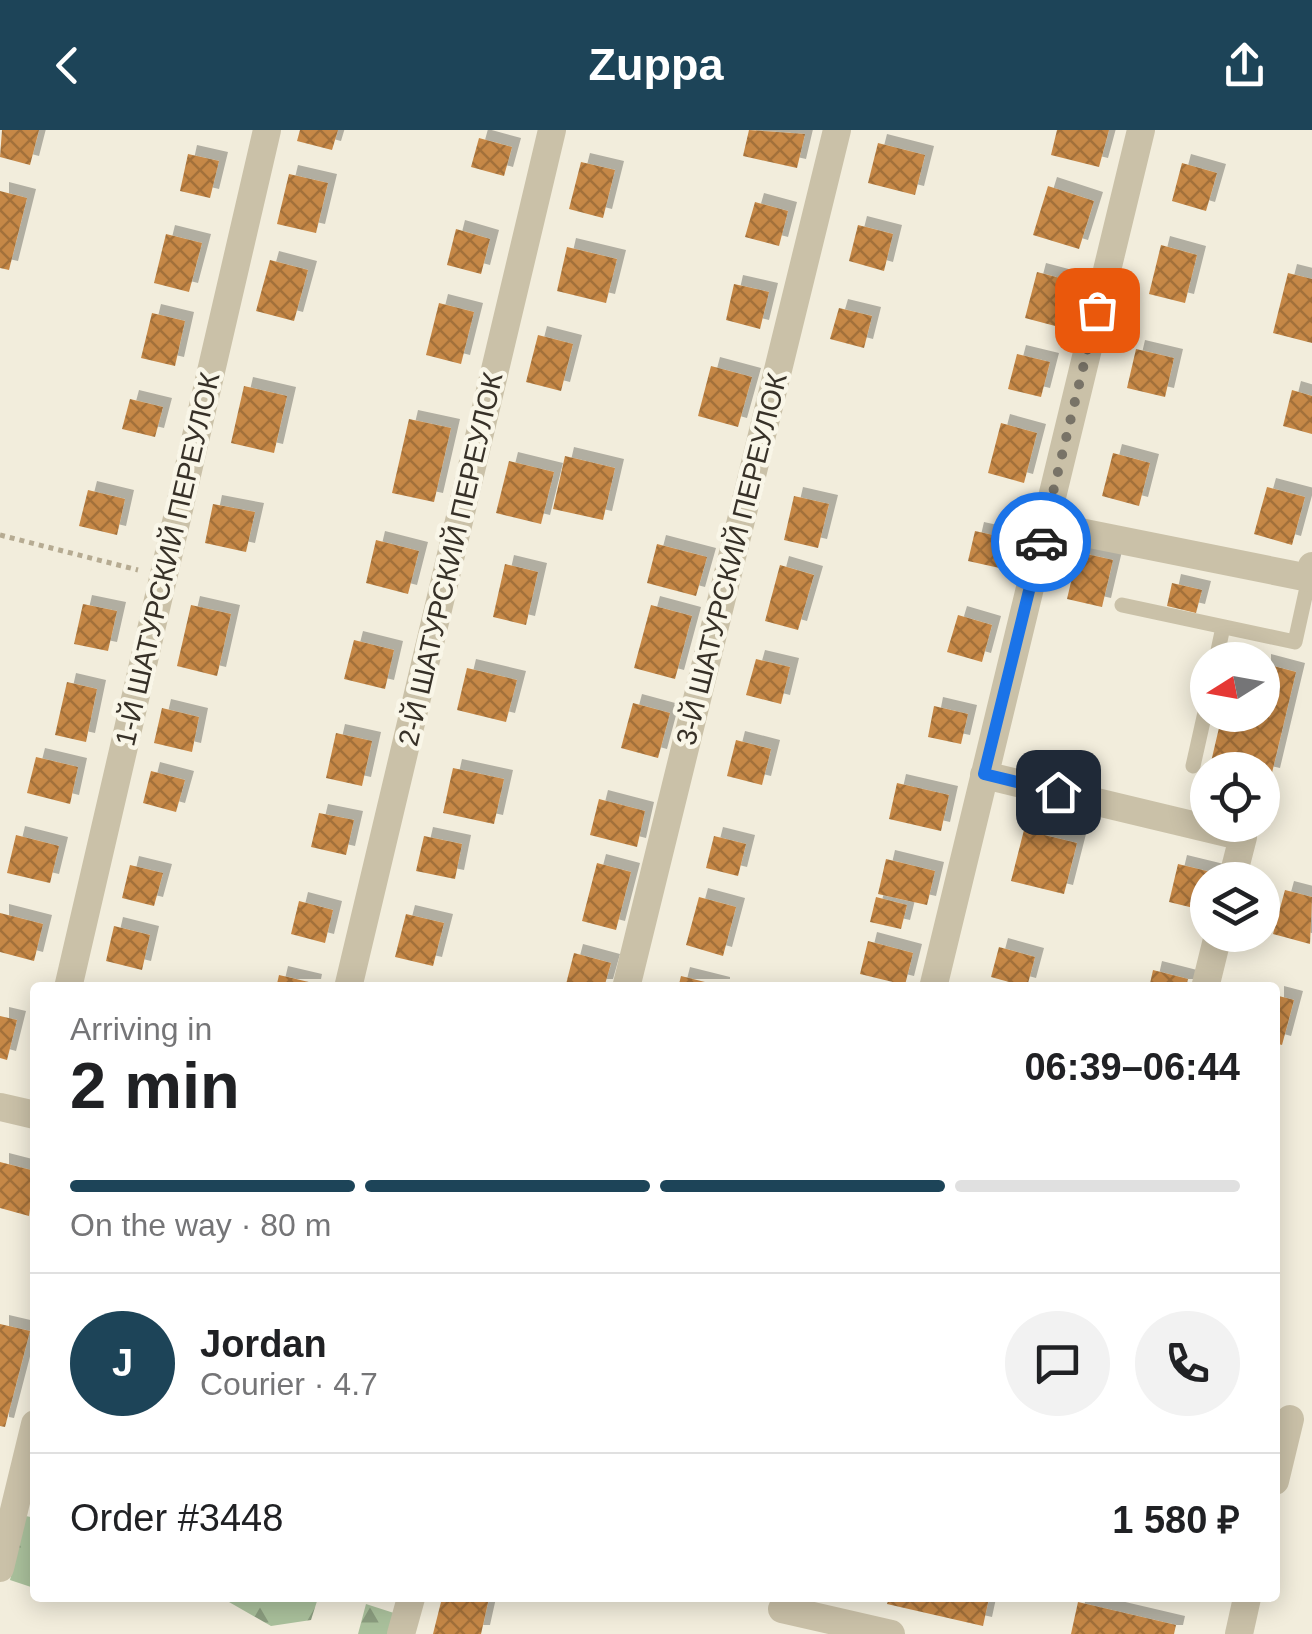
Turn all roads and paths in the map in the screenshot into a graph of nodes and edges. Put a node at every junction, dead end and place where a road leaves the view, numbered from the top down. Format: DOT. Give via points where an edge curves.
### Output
graph roads {
  1 [pos="267,130"];
  2 [pos="552,130"];
  3 [pos="837,130"];
  4 [pos="1141,130"];
  5 [pos="1045,525"];
  6 [pos="0,535"];
  7 [pos="1310,572"];
  8 [pos="162,576"];
  9 [pos="1122,605"];
  10 [pos="1223,627"];
  11 [pos="1220,642"];
  12 [pos="984,774"];
  13 [pos="1236,862"];
  14 [pos="1214,952"];
  15 [pos="69,982"];
  16 [pos="349,982"];
  17 [pos="627,982"];
  18 [pos="934,982"];
  19 [pos="1206,982"];
  20 [pos="0,1107"];
  21 [pos="30,1114"];
  22 [pos="1292,1419"];
  23 [pos="1280,1463"];
  24 [pos="30,1470"];
  25 [pos="26,1506"];
  26 [pos="0,1568"];
  27 [pos="410,1602"];
  28 [pos="1247,1602"];
  29 [pos="781,1613"];
  30 [pos="401,1634"];
  31 [pos="891,1634"];
  32 [pos="1239,1634"];
  1 -- 8 [label="street, 1-Й ШАТУРСКИЙ ПЕРЕУЛОК"];
  2 -- 16 [label="street, 2-Й ШАТУРСКИЙ ПЕРЕУЛОК"];
  3 -- 17 [label="street, 3-Й ШАТУРСКИЙ ПЕРЕУЛОК"];
  4 -- 5 [label="street"];
  5 -- 7 [label="street"];
  5 -- 12 [label="street"];
  6 -- 8 [label="path"];
  7 -- 10 [label="lane" via="1296,642"];
  8 -- 15 [label="street, 1-Й ШАТУРСКИЙ ПЕРЕУЛОК"];
  9 -- 10 [label="lane"];
  10 -- 11 [label="lane"];
  12 -- 13 [label="street" via="1243,836"];
  12 -- 18 [label="street"];
  14 -- 19 [label="street"];
  20 -- 21 [label="street"];
  22 -- 23 [label="street"];
  24 -- 25 [label="street"];
  25 -- 26 [label="street"];
  27 -- 30 [label="street"];
  28 -- 32 [label="street"];
  29 -- 31 [label="street"];
}
